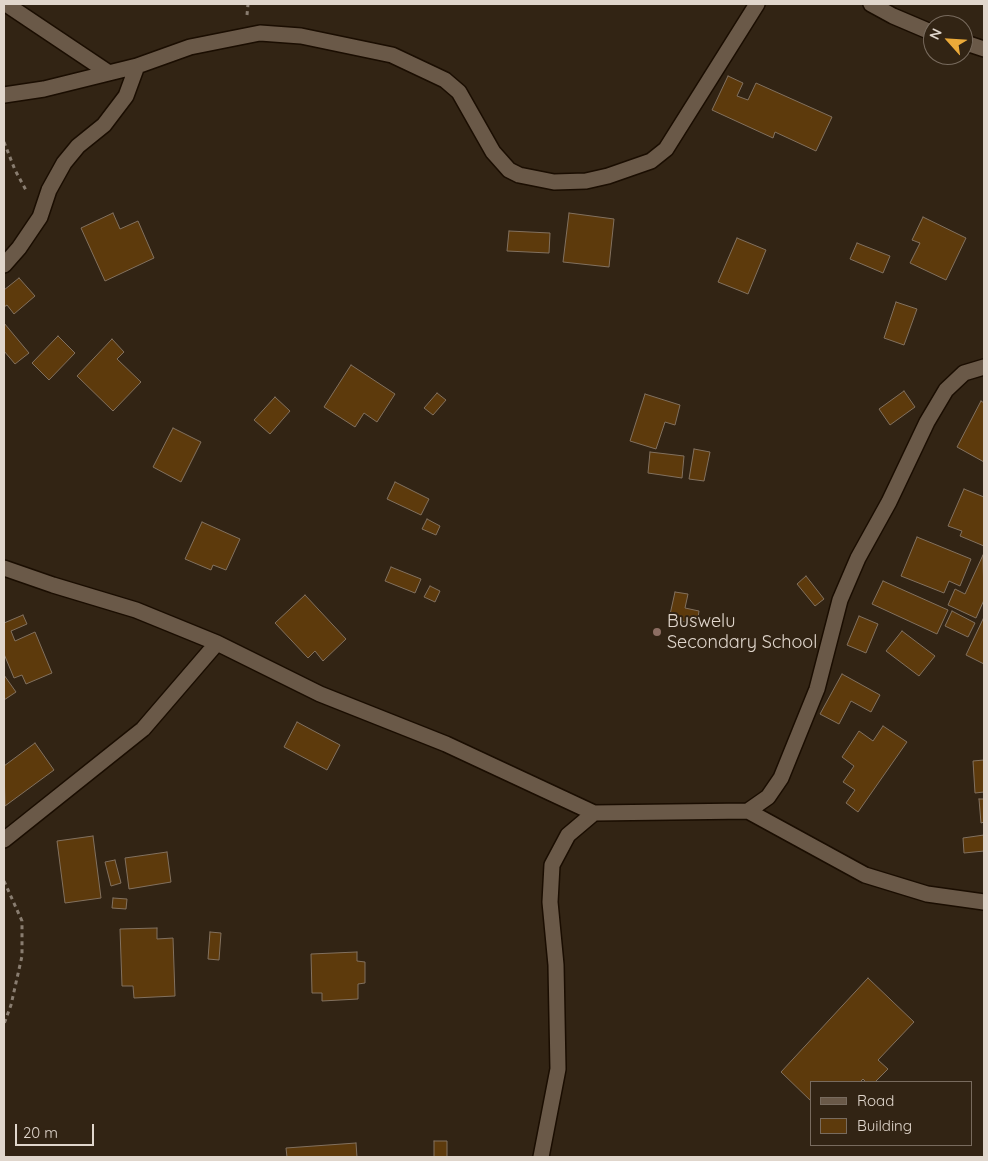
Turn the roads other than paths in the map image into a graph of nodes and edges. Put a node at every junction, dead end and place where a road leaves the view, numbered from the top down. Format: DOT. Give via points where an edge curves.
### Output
graph roads {
  1 [pos="6,4"];
  2 [pos="757,4"];
  3 [pos="871,4"];
  4 [pos="923,29"];
  5 [pos="137,66"];
  6 [pos="109,73"];
  7 [pos="4,95"];
  8 [pos="4,265"];
  9 [pos="984,367"];
  10 [pos="4,568"];
  11 [pos="217,643"];
  12 [pos="748,811"];
  13 [pos="594,813"];
  14 [pos="4,840"];
  15 [pos="984,902"];
  16 [pos="541,1157"];
  1 -- 6 [label="street"];
  2 -- 5 [label="street" via="666,149 651,161 586,181 554,182 509,170 493,152 459,92 446,80 392,55 301,36 260,33 190,47"];
  3 -- 4 [label="street"];
  5 -- 6 [label="street"];
  5 -- 8 [label="street" via="126,96 104,125 78,146 64,163 49,190 40,217"];
  6 -- 7 [label="street"];
  9 -- 12 [label="street" via="964,373 946,390 927,422 840,600 817,689 782,778 768,797"];
  10 -- 11 [label="street" via="136,610"];
  11 -- 13 [label="street" via="320,694 446,744"];
  11 -- 14 [label="street" via="143,729"];
  12 -- 13 [label="street"];
  12 -- 15 [label="street" via="865,875 927,894"];
  13 -- 16 [label="street" via="568,835 552,865 550,902 556,965 558,1069"];
}
